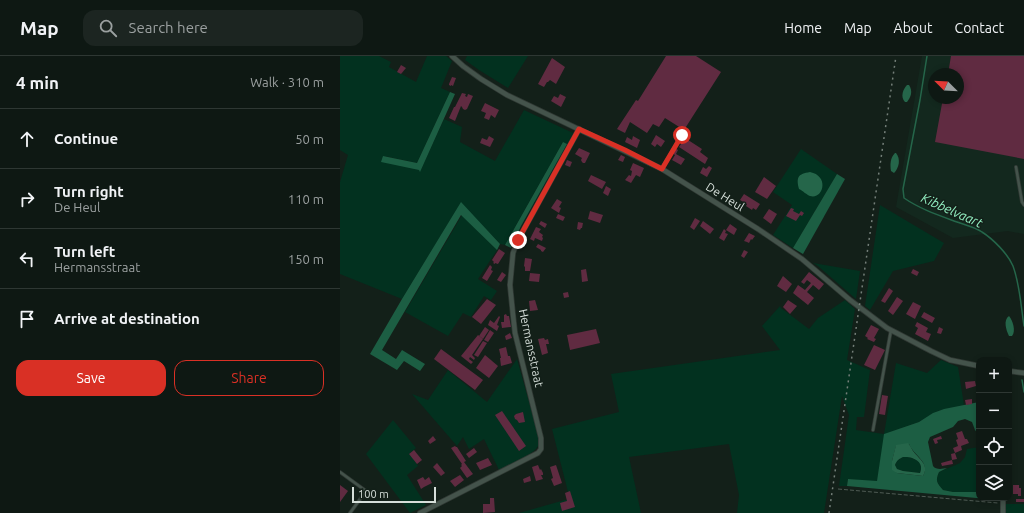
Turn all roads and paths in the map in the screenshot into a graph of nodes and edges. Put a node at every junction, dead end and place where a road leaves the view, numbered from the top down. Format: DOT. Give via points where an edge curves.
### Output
graph roads {
  1 [pos="452,56"];
  2 [pos="579,129"];
  3 [pos="688,131"];
  4 [pos="1016,167"];
  5 [pos="662,169"];
  6 [pos="1024,205"];
  7 [pos="891,330"];
  8 [pos="976,365"];
  9 [pos="1012,371"];
  10 [pos="1024,373"];
  11 [pos="873,430"];
  12 [pos="340,472"];
  13 [pos="838,489"];
  14 [pos="976,499"];
  15 [pos="1003,501"];
  16 [pos="350,513"];
  17 [pos="420,513"];
  18 [pos="1002,513"];
  1 -- 2 [label="street, De Heul" via="507,95"];
  2 -- 5 [label="street, De Heul"];
  2 -- 17 [label="street, Hermansstraat" via="513,253 510,285 515,332 541,438 541,448 538,453"];
  3 -- 5 [label="lane" via="682,135"];
  4 -- 6 [label="lane"];
  5 -- 7 [label="street, De Heul" via="802,259 850,300"];
  7 -- 8 [label="street, De Heul" via="950,360"];
  7 -- 11 [label="lane"];
  9 -- 10 [label="street"];
  12 -- 16 [label="lane" via="366,491"];
  13 -- 14 [label="path"];
  15 -- 18 [label="street"];
}
